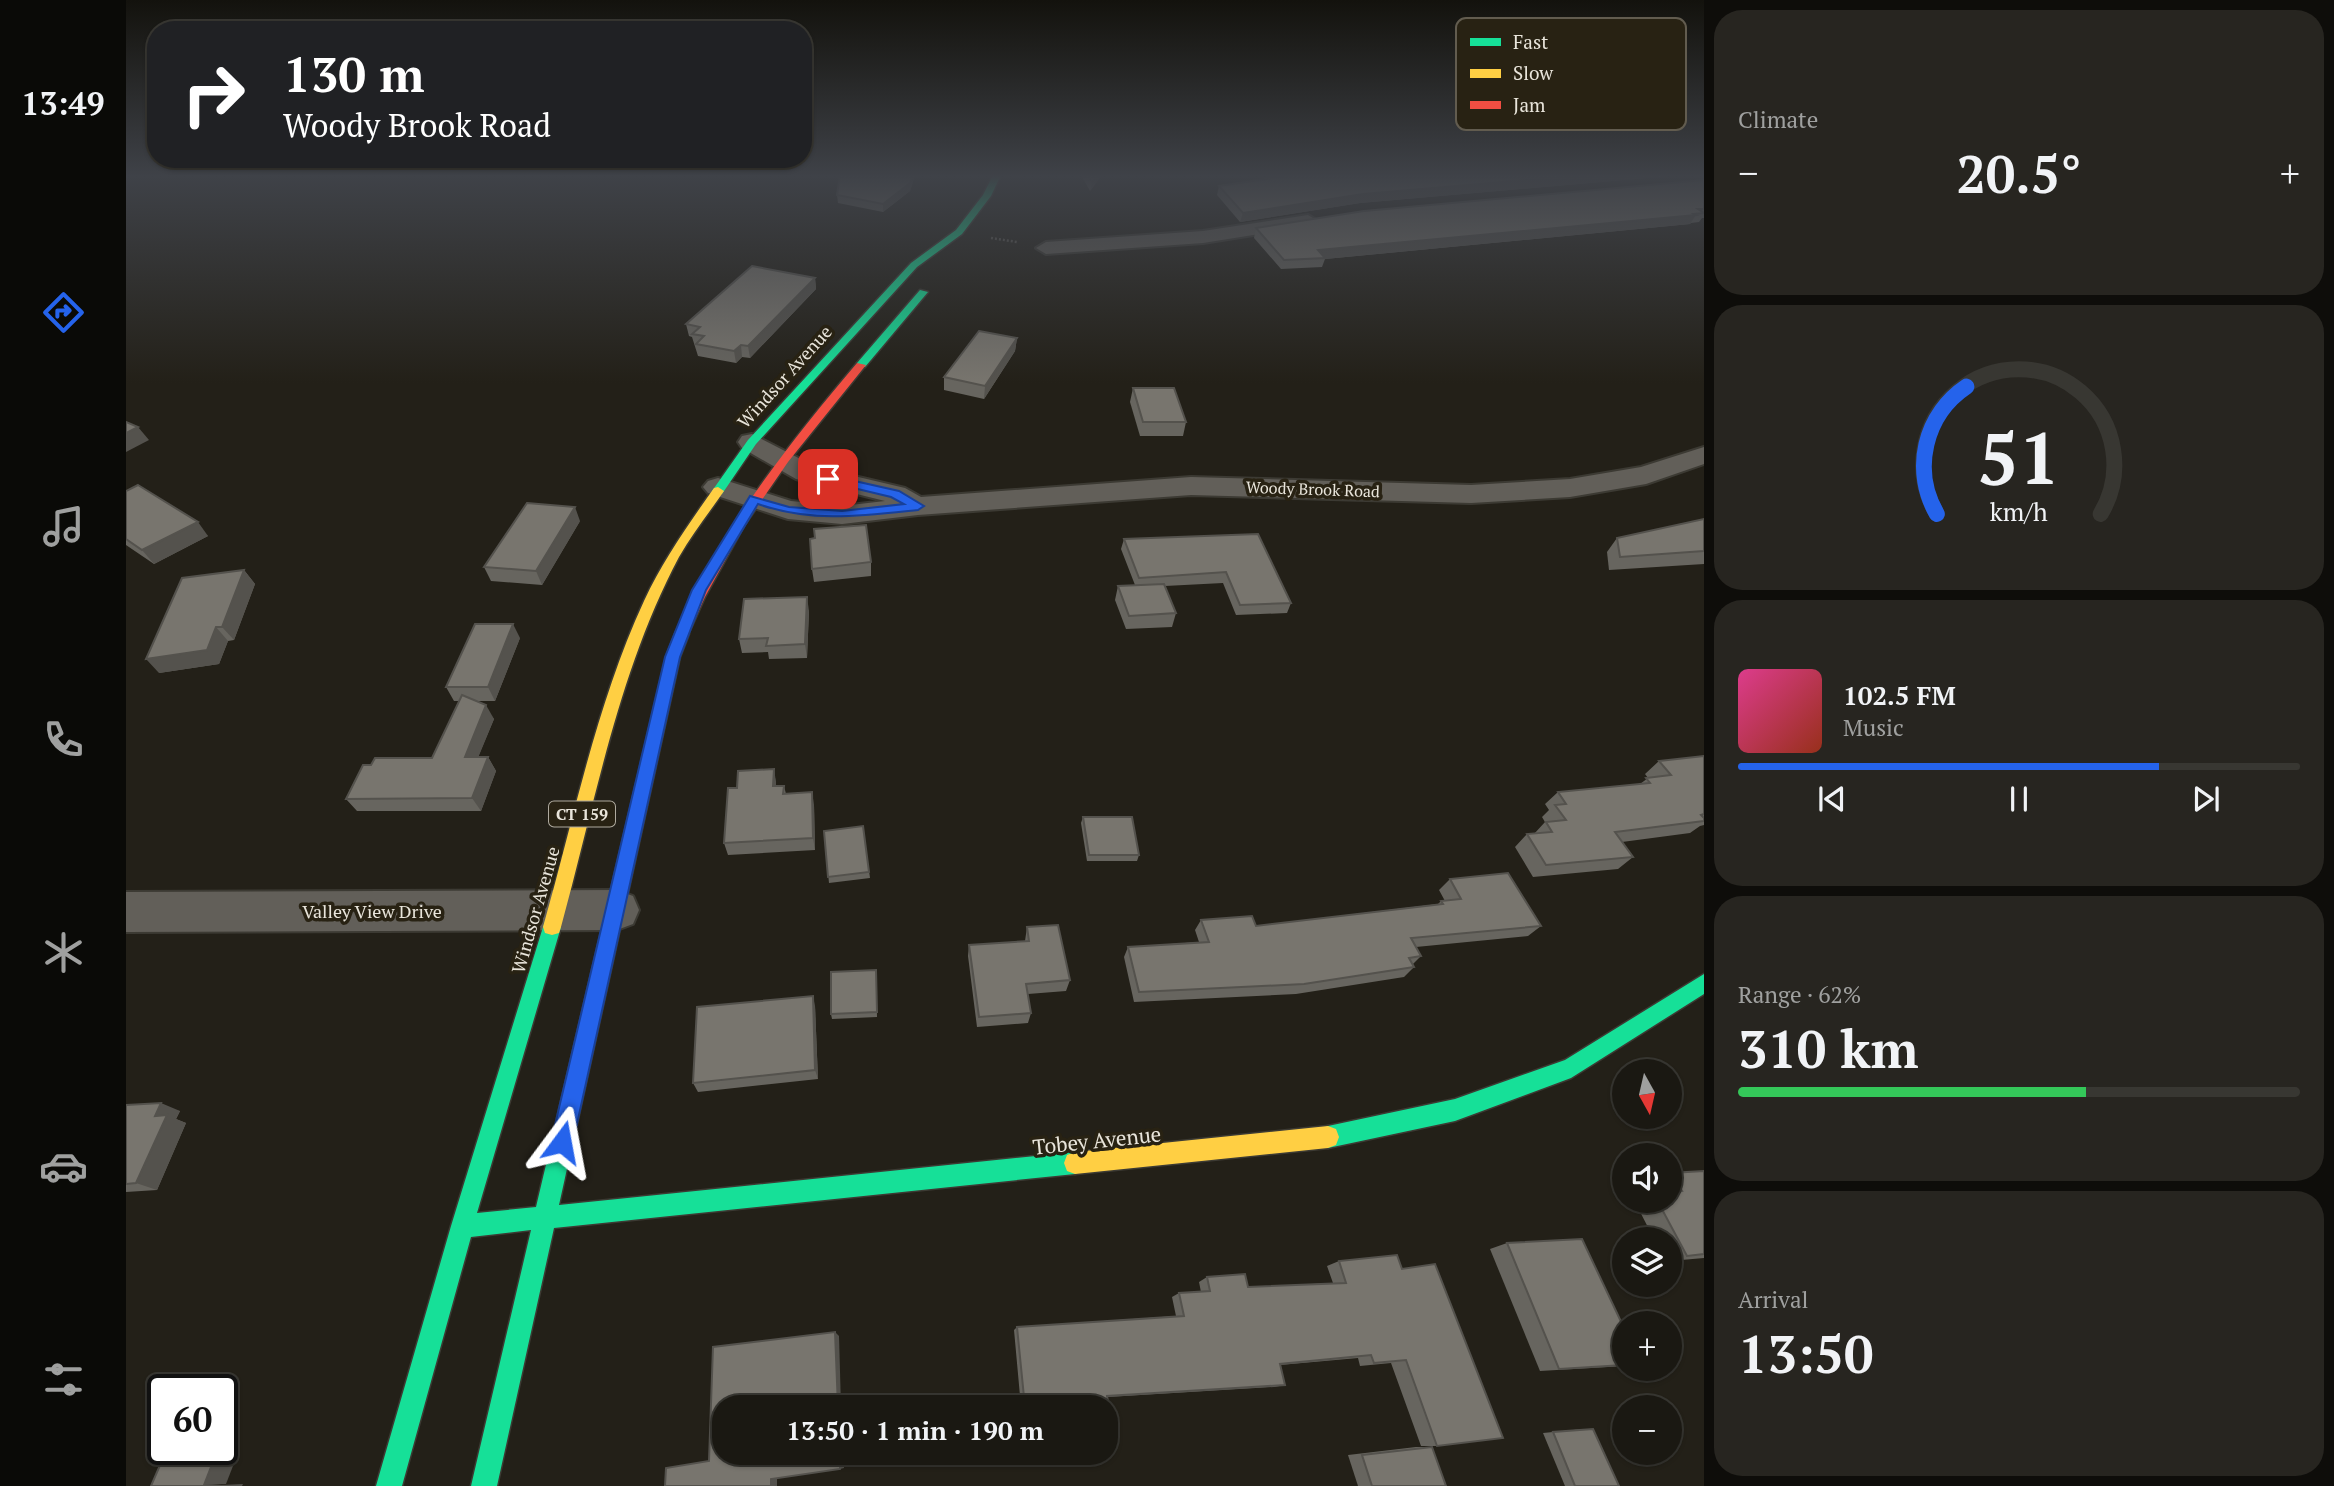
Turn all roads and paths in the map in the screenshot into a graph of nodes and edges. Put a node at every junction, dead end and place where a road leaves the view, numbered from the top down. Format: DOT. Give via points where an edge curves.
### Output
graph roads {
  1 [pos="944,244"];
  2 [pos="953,244"];
  3 [pos="1019,244"];
  4 [pos="1098,244"];
  5 [pos="1046,248"];
  6 [pos="946,260"];
  7 [pos="935,278"];
  8 [pos="752,442"];
  9 [pos="1704,455"];
  10 [pos="781,460"];
  11 [pos="718,487"];
  12 [pos="755,499"];
  13 [pos="918,506"];
  14 [pos="557,909"];
  15 [pos="617,909"];
  16 [pos="126,912"];
  17 [pos="1704,983"];
  18 [pos="544,1219"];
  19 [pos="462,1226"];
  20 [pos="389,1486"];
  21 [pos="484,1486"];
  1 -- 8 [label="main road, Windsor Avenue / CT 159" via="914,265"];
  2 -- 6 [label="main road, Windsor Avenue / CT 159"];
  3 -- 5 [label="path"];
  4 -- 5 [label="street"];
  7 -- 10 [label="main road, CT 159"];
  8 -- 10 [label="street, Woody Brook Road"];
  8 -- 11 [label="main road, Windsor Avenue / CT 159"];
  9 -- 13 [label="street, Woody Brook Road" via="1646,475 1570,488 1471,494 1191,486"];
  10 -- 12 [label="main road, CT 159"];
  10 -- 13 [label="street, Woody Brook Road" via="806,472 895,494"];
  11 -- 12 [label="street, Woody Brook Road"];
  11 -- 14 [label="main road, Windsor Avenue / CT 159" via="673,557 638,633 609,713"];
  12 -- 13 [label="street, Woody Brook Road" via="788,510 842,515"];
  12 -- 15 [label="main road, CT 159" via="699,590 673,657"];
  14 -- 15 [label="street, Valley View Drive"];
  14 -- 16 [label="street, Valley View Drive"];
  14 -- 19 [label="main road, Windsor Avenue / CT 159"];
  15 -- 18 [label="main road, CT 159"];
  17 -- 18 [label="main road, Tobey Avenue" via="1571,1068 1455,1110 1340,1136"];
  18 -- 19 [label="main road, Tobey Avenue"];
  18 -- 21 [label="main road, CT 159"];
  19 -- 20 [label="main road, Windsor Avenue / CT 159"];
}
